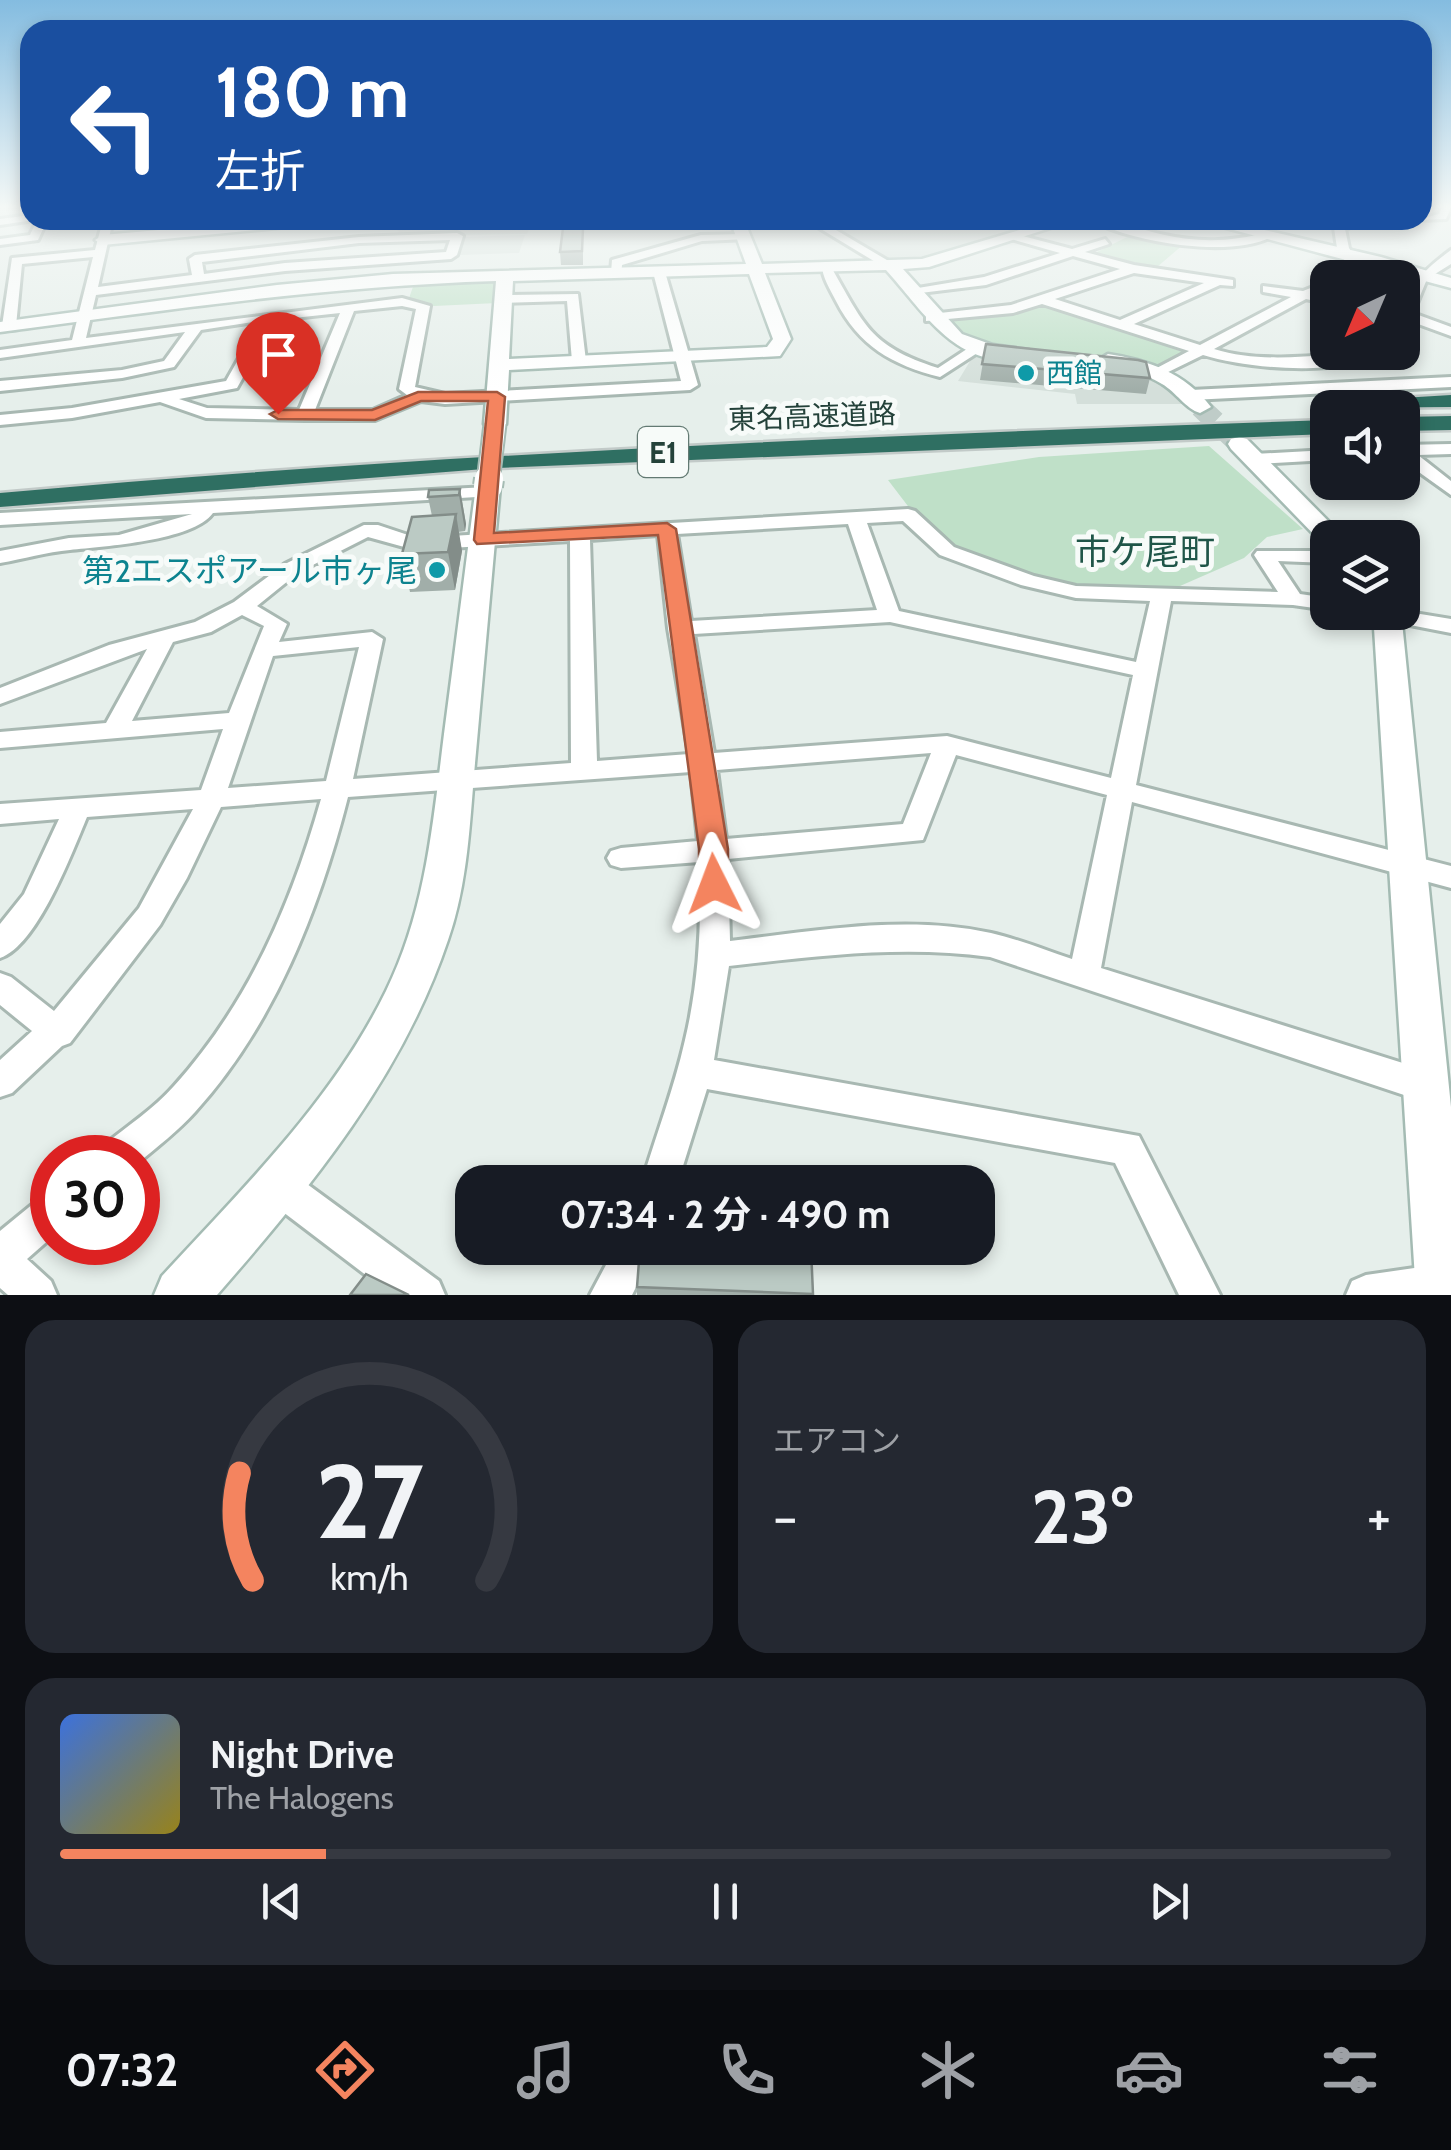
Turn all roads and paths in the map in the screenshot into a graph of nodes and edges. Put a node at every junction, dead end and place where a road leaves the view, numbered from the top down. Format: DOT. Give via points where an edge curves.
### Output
graph roads {
  1 [pos="96,268"];
  2 [pos="197,268"];
  3 [pos="282,268"];
  4 [pos="356,268"];
  5 [pos="617,268"];
  6 [pos="796,268"];
  7 [pos="826,268"];
  8 [pos="894,268"];
  9 [pos="1025,268"];
  10 [pos="1412,268"];
  11 [pos="1437,268"];
  12 [pos="757,269"];
  13 [pos="1133,269"];
  14 [pos="7,271"];
  15 [pos="659,272"];
  16 [pos="617,273"];
  17 [pos="1430,273"];
  18 [pos="505,276"];
  19 [pos="199,278"];
  20 [pos="1451,280"];
  21 [pos="356,282"];
  22 [pos="1266,289"];
  23 [pos="912,290"];
  24 [pos="1420,290"];
  25 [pos="90,292"];
  26 [pos="1310,292"];
  27 [pos="1304,295"];
  28 [pos="1310,296"];
  29 [pos="503,300"];
  30 [pos="1047,301"];
  31 [pos="348,307"];
  32 [pos="84,316"];
  33 [pos="270,316"];
  34 [pos="930,318"];
  35 [pos="1420,322"];
  36 [pos="1122,324"];
  37 [pos="197,326"];
  38 [pos="4,327"];
  39 [pos="1451,332"];
  40 [pos="78,343"];
  41 [pos="978,348"];
  42 [pos="1200,350"];
  43 [pos="0,354"];
  44 [pos="1044,355"];
  45 [pos="682,356"];
  46 [pos="1094,359"];
  47 [pos="579,361"];
  48 [pos="1310,362"];
  49 [pos="498,365"];
  50 [pos="1158,372"];
  51 [pos="1451,382"];
  52 [pos="0,386"];
  53 [pos="418,396"];
  54 [pos="497,397"];
  55 [pos="163,398"];
  56 [pos="1196,401"];
  57 [pos="1451,404"];
  58 [pos="1420,405"];
  59 [pos="1420,407"];
  60 [pos="1310,410"];
  61 [pos="304,415"];
  62 [pos="0,420"];
  63 [pos="1451,423"];
  64 [pos="1420,424"];
  65 [pos="1310,430"];
  66 [pos="1420,432"];
  67 [pos="1451,432"];
  68 [pos="1451,449"];
  69 [pos="1420,450"];
  70 [pos="1247,452"];
  71 [pos="1310,454"];
  72 [pos="1420,465"];
  73 [pos="0,483"];
  74 [pos="488,489"];
  75 [pos="1451,490"];
  76 [pos="0,500"];
  77 [pos="208,509"];
  78 [pos="0,518"];
  79 [pos="856,518"];
  80 [pos="1314,520"];
  81 [pos="667,529"];
  82 [pos="580,535"];
  83 [pos="484,540"];
  84 [pos="1310,556"];
  85 [pos="0,557"];
  86 [pos="1161,597"];
  87 [pos="1293,598"];
  88 [pos="1310,601"];
  89 [pos="242,607"];
  90 [pos="890,616"];
  91 [pos="1420,620"];
  92 [pos="1451,626"];
  93 [pos="679,628"];
  94 [pos="1385,630"];
  95 [pos="164,638"];
  96 [pos="263,650"];
  97 [pos="1146,671"];
  98 [pos="0,697"];
  99 [pos="238,720"];
  100 [pos="114,731"];
  101 [pos="0,740"];
  102 [pos="947,744"];
  103 [pos="700,760"];
  104 [pos="584,770"];
  105 [pos="456,779"];
  106 [pos="339,788"];
  107 [pos="1122,790"];
  108 [pos="211,798"];
  109 [pos="78,808"];
  110 [pos="0,814"];
  111 [pos="714,849"];
  112 [pos="620,858"];
  113 [pos="1408,865"];
  114 [pos="1451,877"];
  115 [pos="0,946"];
  116 [pos="715,954"];
  117 [pos="1084,974"];
  118 [pos="0,986"];
  119 [pos="58,1033"];
  120 [pos="696,1072"];
  121 [pos="0,1082"];
  122 [pos="1426,1086"];
  123 [pos="143,1135"];
  124 [pos="666,1165"];
  125 [pos="279,1186"];
  126 [pos="30,1231"];
  127 [pos="0,1258"];
  128 [pos="627,1265"];
  129 [pos="1442,1289"];
  130 [pos="37,1295"];
  131 [pos="181,1295"];
  132 [pos="425,1295"];
  133 [pos="610,1295"];
  134 [pos="1200,1295"];
  135 [pos="1366,1295"];
  1 -- 25 [label="street"];
  2 -- 19 [label="street"];
  3 -- 19 [label="street"];
  4 -- 21 [label="street"];
  5 -- 16 [label="street"];
  6 -- 12 [label="street"];
  7 -- 41 [label="street" via="862,337 889,356 940,373"];
  8 -- 23 [label="street"];
  9 -- 23 [label="street" via="986,281"];
  10 -- 17 [label="street"];
  11 -- 17 [label="street"];
  12 -- 15 [label="street"];
  12 -- 45 [label="street" via="782,338 773,352"];
  13 -- 30 [label="street"];
  13 -- 36 [label="street" via="1223,282"];
  14 -- 38 [label="street"];
  15 -- 16 [label="street"];
  15 -- 45 [label="street"];
  16 -- 18 [label="street"];
  17 -- 20 [label="street"];
  17 -- 24 [label="street"];
  18 -- 21 [label="street"];
  18 -- 29 [label="street"];
  19 -- 25 [label="street"];
  21 -- 32 [label="street"];
  22 -- 27 [label="street"];
  23 -- 34 [label="street"];
  25 -- 32 [label="street"];
  26 -- 27 [label="street"];
  27 -- 28 [label="street"];
  27 -- 42 [label="street"];
  29 -- 47 [label="street" via="573,297"];
  29 -- 49 [label="street"];
  30 -- 34 [label="street"];
  30 -- 36 [label="street"];
  31 -- 33 [label="street"];
  31 -- 53 [label="street" via="423,306 407,389"];
  31 -- 61 [label="street"];
  32 -- 38 [label="street"];
  32 -- 40 [label="street"];
  33 -- 37 [label="street"];
  33 -- 55 [label="street" via="232,385"];
  34 -- 41 [label="street"];
  35 -- 39 [label="street"];
  36 -- 42 [label="street"];
  37 -- 40 [label="street"];
  37 -- 52 [label="street" via="169,364"];
  40 -- 43 [label="street"];
  41 -- 44 [label="street"];
  42 -- 48 [label="street" via="1237,361"];
  42 -- 50 [label="street"];
  45 -- 47 [label="street"];
  45 -- 54 [label="street" via="690,385"];
  46 -- 50 [label="street"];
  47 -- 49 [label="street"];
  49 -- 54 [label="street"];
  50 -- 56 [label="street"];
  51 -- 56 [label="street"];
  53 -- 54 [label="street"];
  53 -- 61 [label="street" via="375,415"];
  54 -- 74 [label="street, bridge"];
  55 -- 61 [label="street" via="206,413"];
  55 -- 62 [label="street"];
  57 -- 58 [label="highway"];
  57 -- 59 [label="highway"];
  60 -- 73 [label="highway, 東名高速道路 / E1" via="580,440"];
  63 -- 64 [label="highway"];
  65 -- 76 [label="highway, 東名高速道路 / E1" via="627,453"];
  66 -- 67 [label="highway"];
  68 -- 69 [label="street"];
  70 -- 71 [label="street"];
  70 -- 80 [label="street"];
  72 -- 75 [label="street"];
  74 -- 77 [label="street"];
  74 -- 83 [label="street"];
  77 -- 78 [label="street"];
  77 -- 85 [label="street" via="197,520 146,535"];
  79 -- 81 [label="street"];
  79 -- 86 [label="street" via="908,515 947,552 1028,581 1076,592"];
  79 -- 90 [label="street"];
  81 -- 82 [label="street"];
  81 -- 93 [label="street"];
  82 -- 83 [label="street"];
  82 -- 104 [label="street"];
  83 -- 89 [label="street" via="415,544 364,532 292,568"];
  83 -- 105 [label="street"];
  84 -- 87 [label="street" via="1264,555"];
  86 -- 87 [label="street"];
  86 -- 97 [label="street"];
  87 -- 88 [label="street"];
  89 -- 95 [label="street"];
  89 -- 96 [label="street" via="276,624"];
  90 -- 93 [label="street"];
  90 -- 97 [label="street"];
  91 -- 92 [label="street"];
  93 -- 103 [label="street"];
  94 -- 113 [label="street"];
  95 -- 98 [label="street"];
  95 -- 100 [label="street"];
  96 -- 99 [label="street"];
  96 -- 106 [label="street" via="372,639"];
  97 -- 107 [label="street"];
  99 -- 100 [label="street"];
  99 -- 108 [label="street"];
  100 -- 101 [label="street"];
  102 -- 103 [label="street"];
  102 -- 107 [label="street"];
  102 -- 111 [label="street" via="913,833"];
  103 -- 104 [label="street"];
  103 -- 111 [label="street"];
  104 -- 105 [label="street"];
  105 -- 106 [label="street"];
  105 -- 125 [label="street" via="437,918 414,986 367,1069"];
  106 -- 108 [label="street"];
  106 -- 123 [label="street" via="274,970 186,1099"];
  107 -- 113 [label="street"];
  107 -- 117 [label="street"];
  108 -- 109 [label="street"];
  108 -- 119 [label="street" via="169,890"];
  109 -- 110 [label="street"];
  109 -- 115 [label="street" via="36,900"];
  111 -- 112 [label="street"];
  111 -- 116 [label="street"];
  113 -- 114 [label="street"];
  113 -- 122 [label="street"];
  116 -- 117 [label="street" via="943,937"];
  116 -- 120 [label="street"];
  117 -- 122 [label="street"];
  118 -- 119 [label="street"];
  119 -- 121 [label="street"];
  120 -- 124 [label="street"];
  120 -- 134 [label="street" via="1126,1148"];
  122 -- 129 [label="street"];
  125 -- 131 [label="street"];
  125 -- 132 [label="street"];
  126 -- 127 [label="street"];
  127 -- 130 [label="street"];
  128 -- 133 [label="street"];
  129 -- 135 [label="street"];
}
